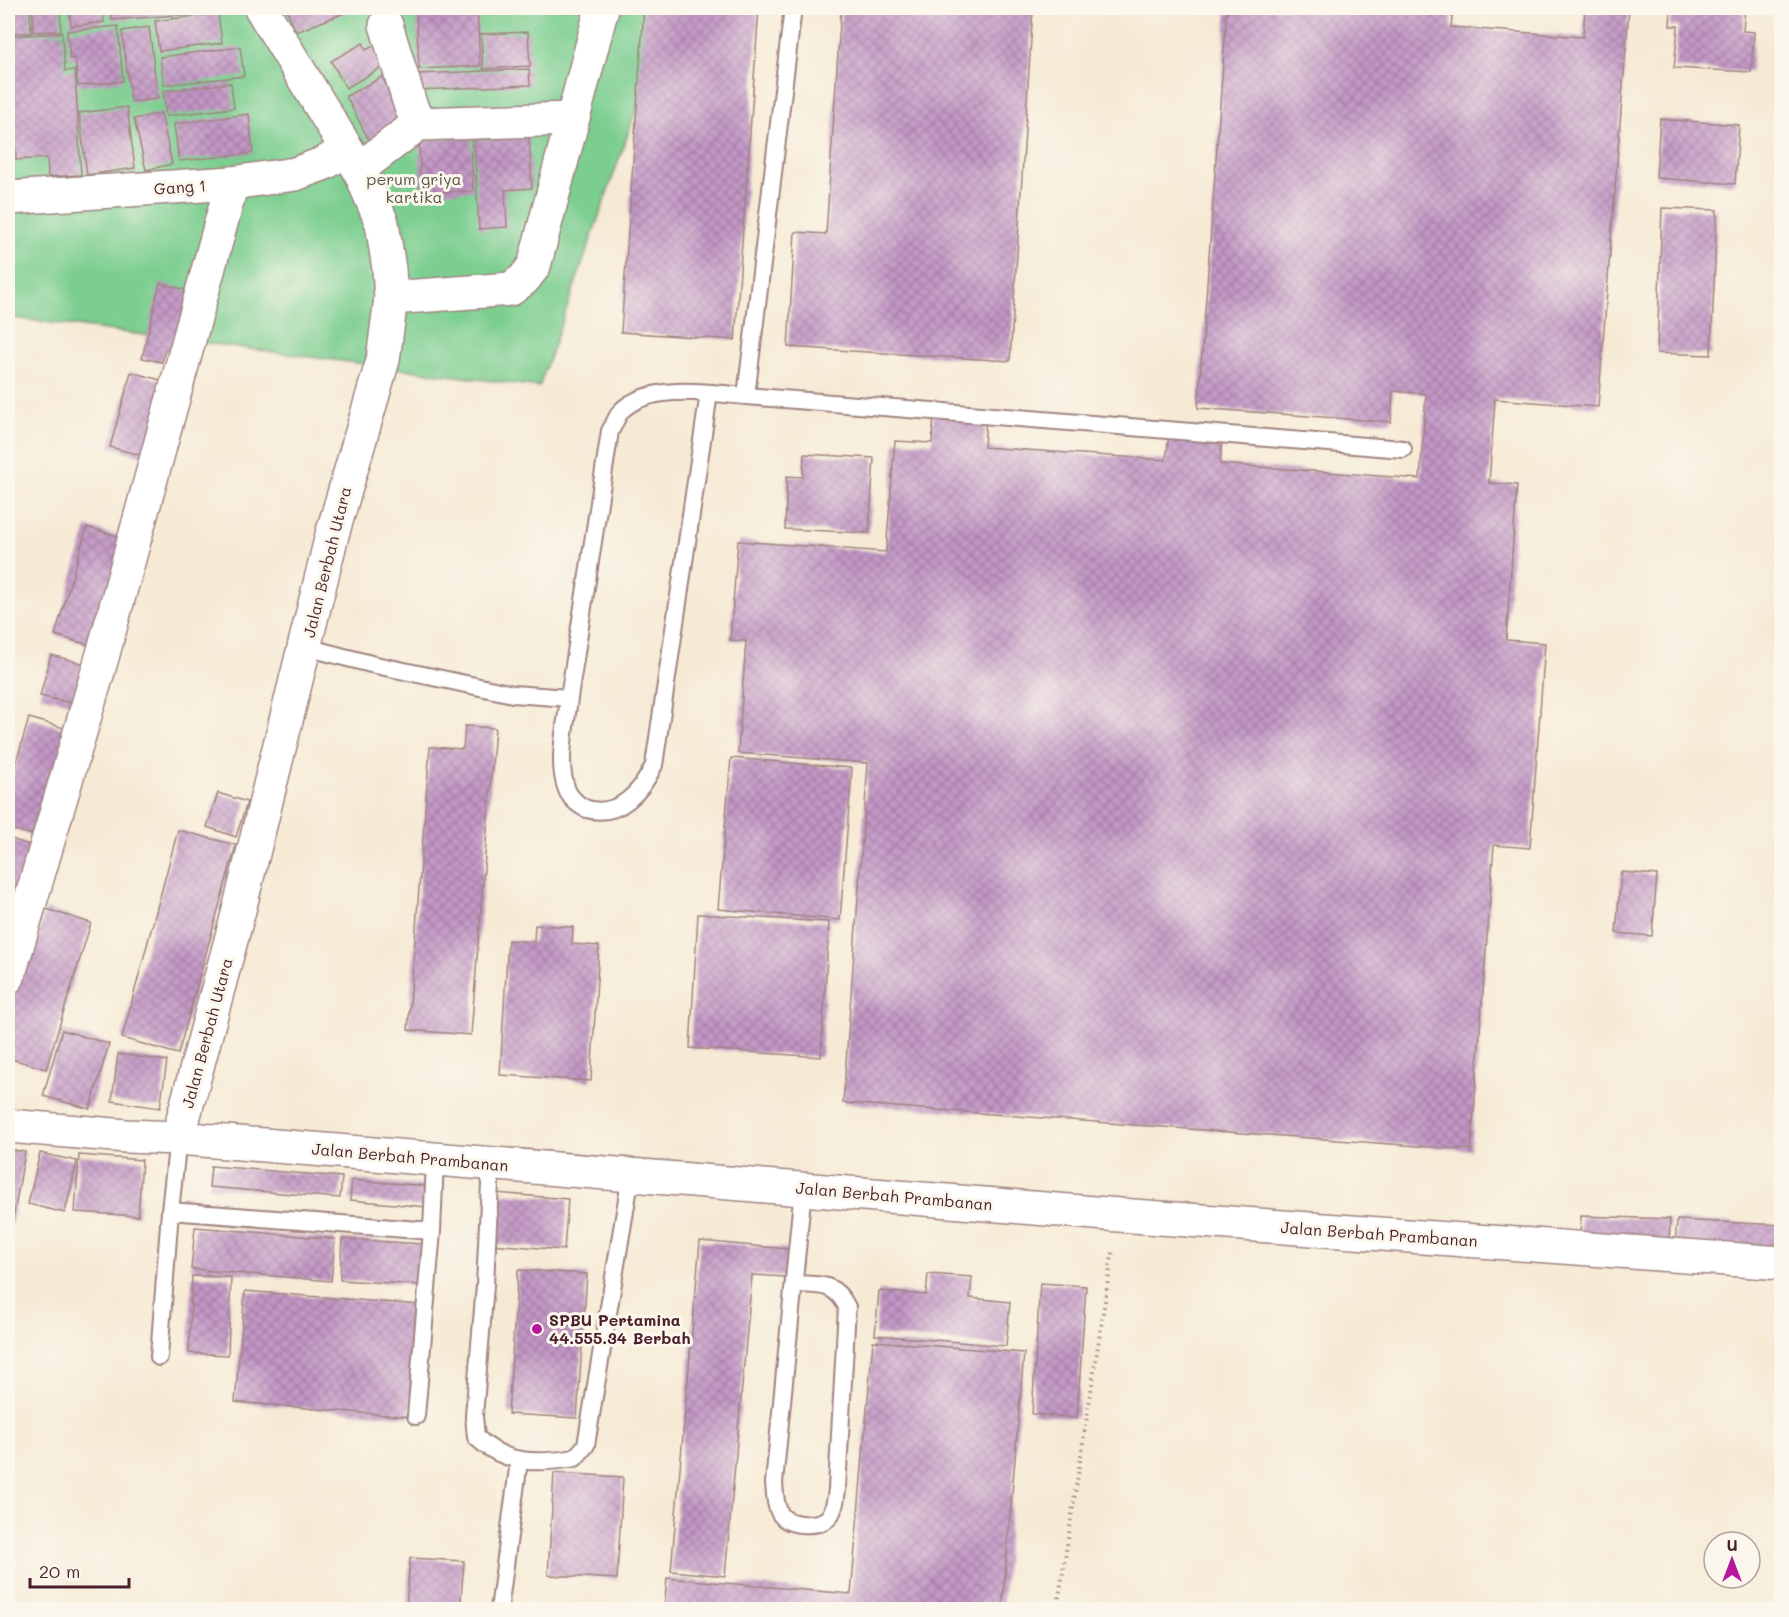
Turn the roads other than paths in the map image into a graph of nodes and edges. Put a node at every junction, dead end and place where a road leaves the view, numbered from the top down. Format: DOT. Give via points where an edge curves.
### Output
graph roads {
  1 [pos="261,8"];
  2 [pos="602,8"];
  3 [pos="793,8"];
  4 [pos="386,25"];
  5 [pos="572,119"];
  6 [pos="418,124"];
  7 [pos="353,159"];
  8 [pos="232,183"];
  9 [pos="8,198"];
  10 [pos="391,298"];
  11 [pos="709,393"];
  12 [pos="746,396"];
  13 [pos="1403,449"];
  14 [pos="306,647"];
  15 [pos="569,698"];
  16 [pos="8,977"];
  17 [pos="8,1126"];
  18 [pos="178,1138"];
  19 [pos="435,1160"];
  20 [pos="491,1163"];
  21 [pos="631,1175"];
  22 [pos="803,1189"];
  23 [pos="170,1211"];
  24 [pos="432,1231"];
  25 [pos="1782,1263"];
  26 [pos="794,1284"];
  27 [pos="159,1357"];
  28 [pos="416,1416"];
  29 [pos="519,1461"];
  30 [pos="499,1610"];
  1 -- 7 [label="street, Jalan Berbah Utara"];
  2 -- 5 [label="street"];
  3 -- 12 [label="lane"];
  4 -- 6 [label="street"];
  5 -- 6 [label="street"];
  5 -- 10 [label="street" via="534,266 524,279 511,289"];
  6 -- 7 [label="street, Gang 1"];
  7 -- 8 [label="street, Gang 1" via="325,163 295,174"];
  7 -- 10 [label="street, Jalan Berbah Utara" via="382,223"];
  8 -- 9 [label="street, Gang 1"];
  8 -- 16 [label="street" via="101,661"];
  10 -- 14 [label="street, Jalan Berbah Utara" via="383,360 332,535"];
  11 -- 12 [label="lane"];
  11 -- 15 [label="lane" via="673,391 644,398 622,410 610,431"];
  11 -- 15 [label="lane" via="654,765 645,784 613,809 595,811 582,807 568,793 561,770"];
  12 -- 13 [label="lane"];
  14 -- 15 [label="lane" via="513,694"];
  14 -- 18 [label="street, Jalan Berbah Utara"];
  17 -- 18 [label="street, Jalan Berbah Prambanan"];
  18 -- 19 [label="street, Jalan Berbah Prambanan"];
  18 -- 23 [label="lane"];
  19 -- 20 [label="street, Jalan Berbah Prambanan"];
  19 -- 24 [label="lane"];
  20 -- 21 [label="street, Jalan Berbah Prambanan"];
  20 -- 29 [label="lane" via="474,1416 476,1437 489,1449"];
  21 -- 22 [label="street, Jalan Berbah Prambanan"];
  21 -- 29 [label="lane" via="586,1445 575,1458"];
  22 -- 25 [label="street, Jalan Berbah Prambanan"];
  22 -- 26 [label="lane"];
  23 -- 24 [label="lane"];
  23 -- 27 [label="lane"];
  24 -- 28 [label="lane"];
  26 -- 26 [label="lane" via="831,1287 847,1306 834,1507 821,1522 806,1524 781,1516 774,1483"];
  29 -- 30 [label="lane"];
}
